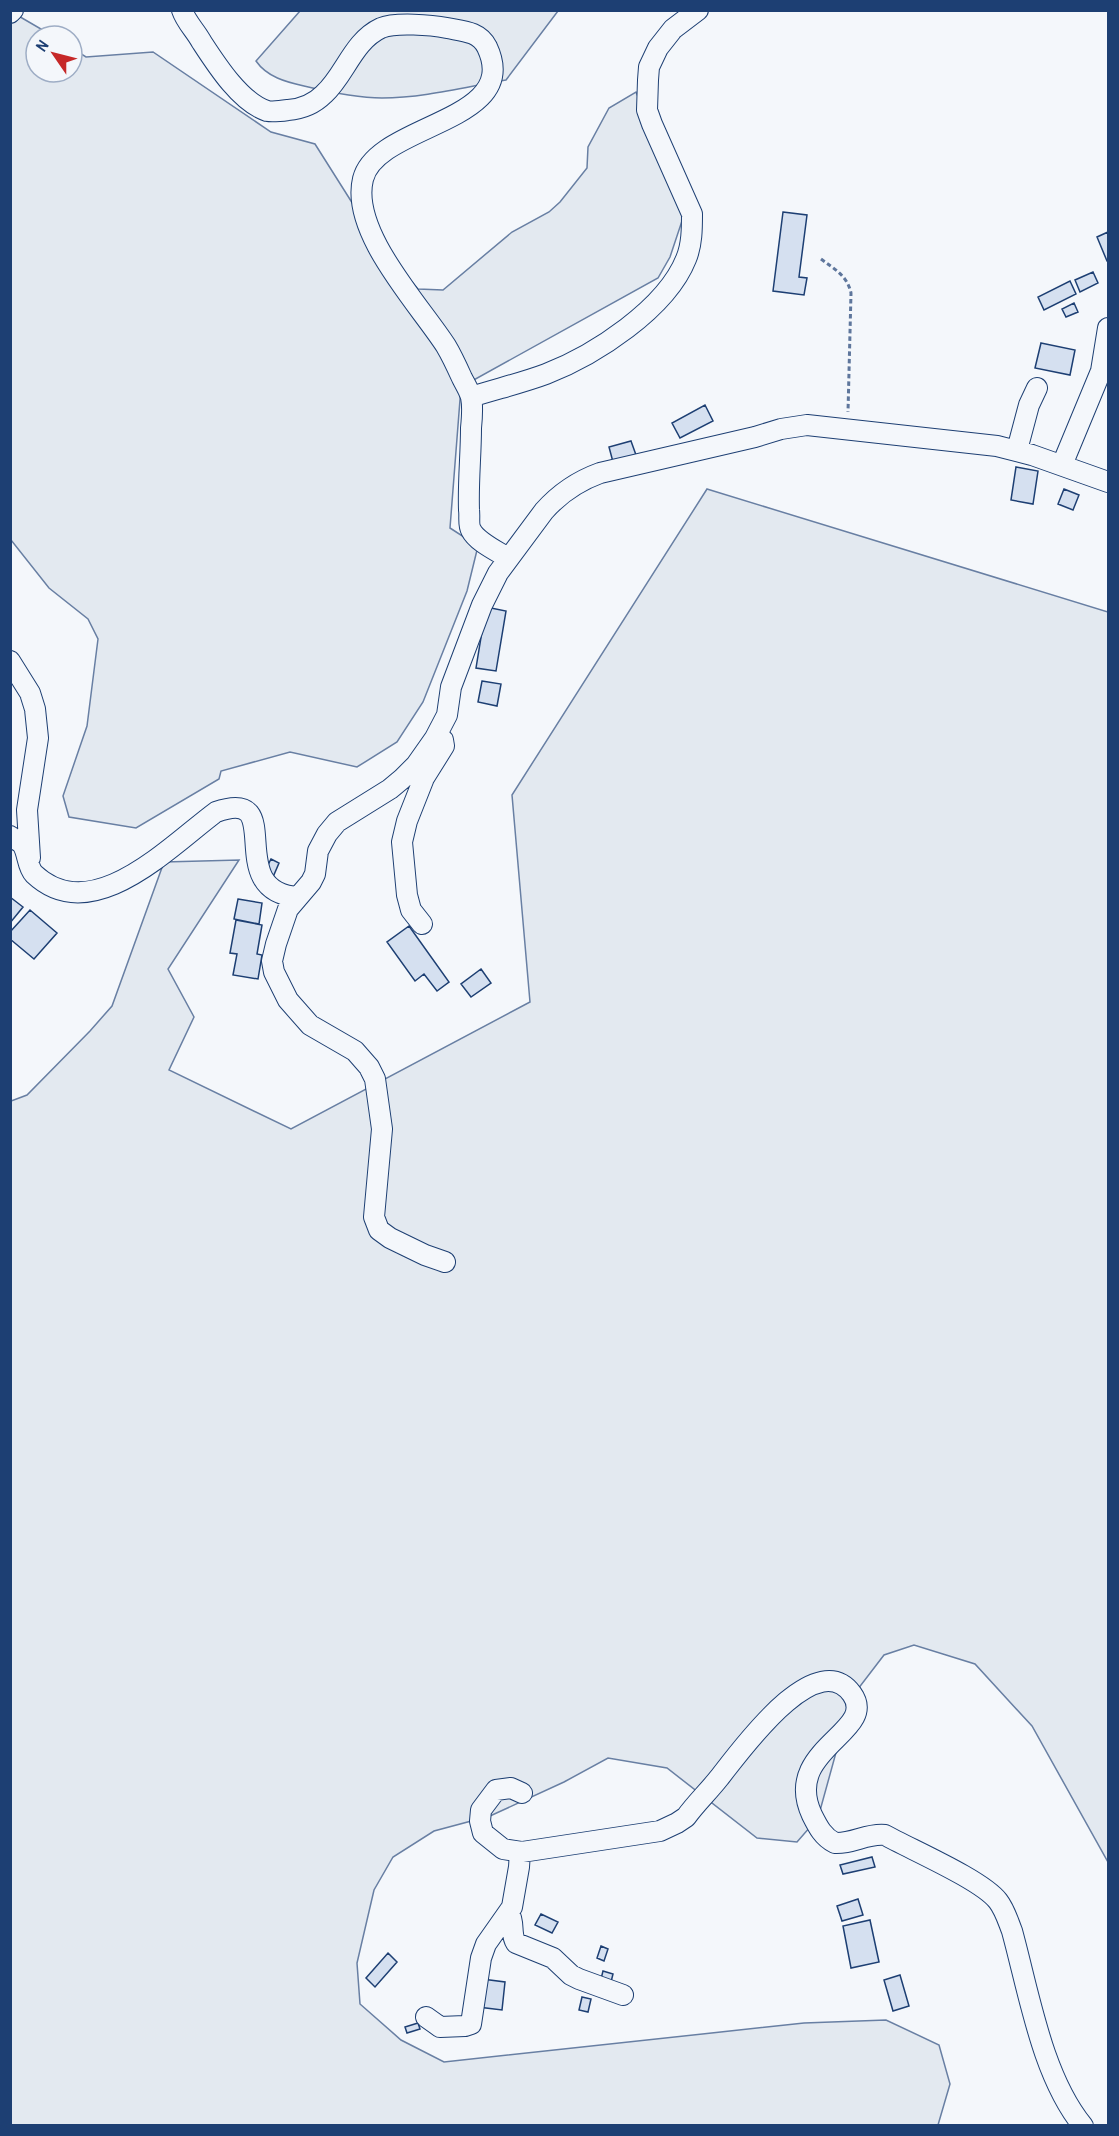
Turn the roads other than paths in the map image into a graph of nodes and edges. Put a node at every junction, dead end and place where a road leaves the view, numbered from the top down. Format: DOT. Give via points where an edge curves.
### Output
graph roads {
  1 [pos="182,10"];
  2 [pos="698,10"];
  3 [pos="1108,328"];
  4 [pos="1037,388"];
  5 [pos="471,397"];
  6 [pos="1017,450"];
  7 [pos="1062,465"];
  8 [pos="1108,482"];
  9 [pos="508,558"];
  10 [pos="10,661"];
  11 [pos="437,733"];
  12 [pos="10,836"];
  13 [pos="30,866"];
  14 [pos="298,897"];
  15 [pos="422,924"];
  16 [pos="446,1262"];
  17 [pos="522,1793"];
  18 [pos="520,1852"];
  19 [pos="509,1913"];
  20 [pos="623,1995"];
  21 [pos="426,2017"];
  22 [pos="1083,2126"];
  1 -- 5 [label="street" via="241,94 268,111 300,109 316,101 326,93 355,50 382,28 430,24 473,33 484,42 491,75 475,103 387,148 365,173 362,194 366,218 389,267 446,346"];
  2 -- 5 [label="street" via="673,29 649,67 647,110 692,214 686,258 677,276 659,301 596,349 546,374"];
  3 -- 7 [label="street" via="1101,370"];
  4 -- 6 [label="street"];
  5 -- 9 [label="street" via="470,529"];
  6 -- 7 [label="street"];
  6 -- 9 [label="street" via="807,425 781,429 588,477 552,501"];
  7 -- 8 [label="street"];
  9 -- 11 [label="street" via="472,628 451,687 447,715"];
  10 -- 13 [label="street" via="30,693 38,738 27,810"];
  11 -- 14 [label="street" via="402,779 337,822 321,843 311,882"];
  11 -- 15 [label="street" via="444,746 424,778 402,842 407,895 411,910"];
  12 -- 13 [label="street" via="22,845"];
  13 -- 14 [label="street" via="40,878 69,892 105,889 139,871 216,812 231,807 252,815 257,864 264,881 282,896"];
  14 -- 16 [label="street" via="288,909 276,944 272,961 277,980 310,1025 355,1051 375,1079 382,1130 374,1216 379,1230 398,1243"];
  17 -- 18 [label="street" via="507,1787 496,1790 481,1810 480,1821 483,1833 495,1844"];
  18 -- 19 [label="street"];
  18 -- 22 [label="street" via="660,1831 677,1824 698,1804 765,1720 814,1684 838,1683 854,1697 856,1711 850,1725 818,1757 805,1787 807,1804 822,1834 835,1843 885,1835 970,1880 997,1899 1012,1931 1048,2064"];
  19 -- 20 [label="street" via="516,1943 553,1958 579,1979"];
  19 -- 21 [label="street" via="484,1949 471,2024 440,2027"];
}
